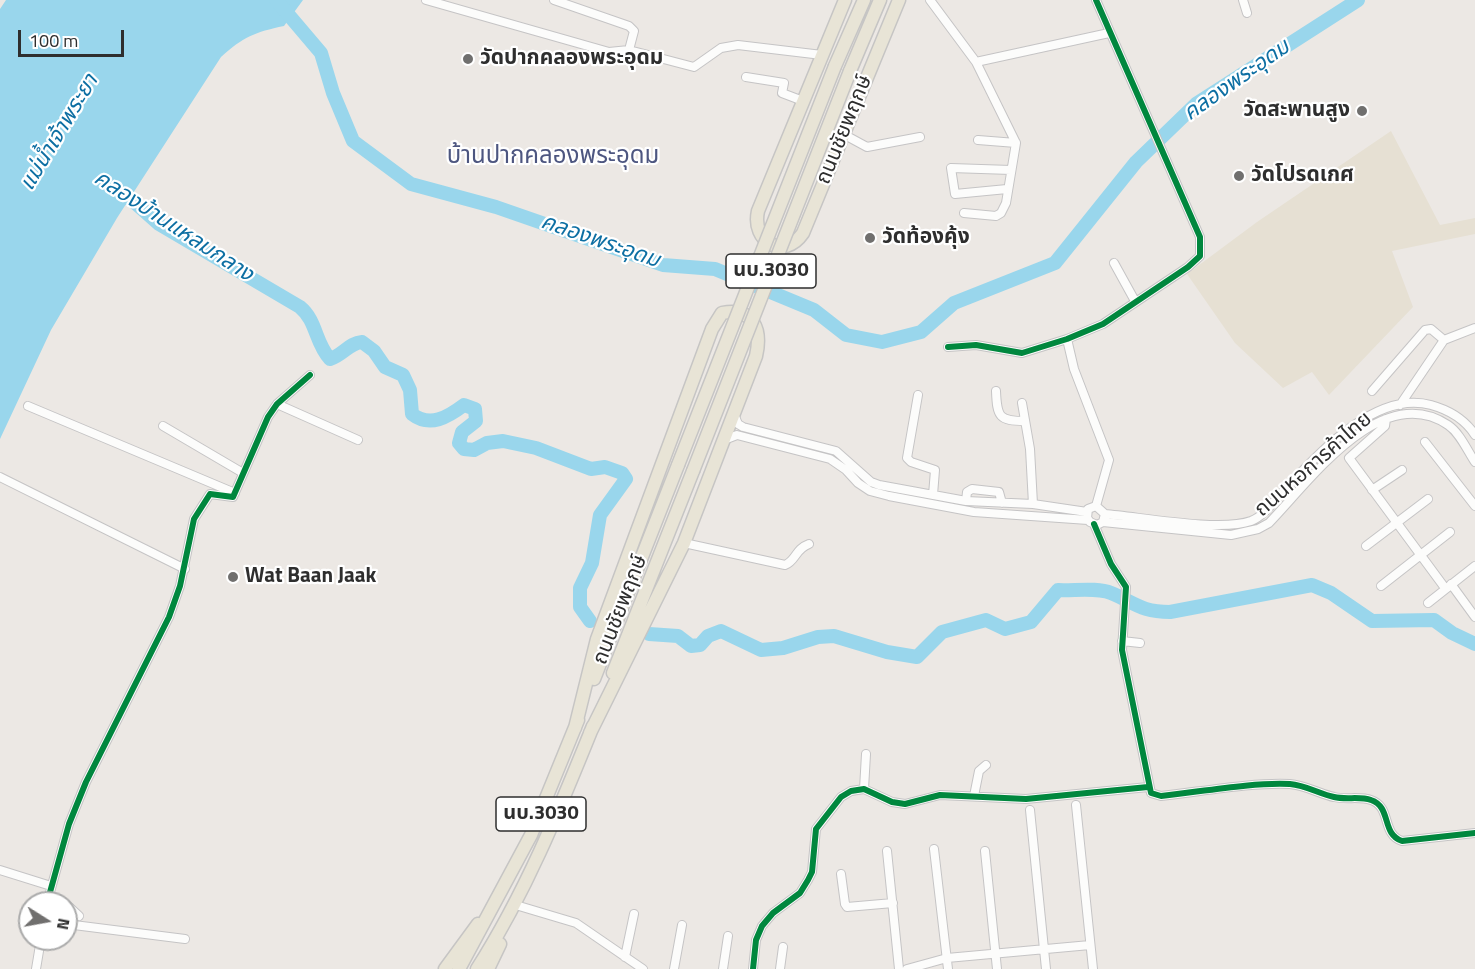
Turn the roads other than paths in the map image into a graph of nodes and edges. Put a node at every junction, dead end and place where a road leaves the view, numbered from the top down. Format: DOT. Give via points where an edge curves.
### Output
graph roads {
  1 [pos="426,0"];
  2 [pos="554,0"];
  3 [pos="845,0"];
  4 [pos="864,0"];
  5 [pos="880,0"];
  6 [pos="899,0"];
  7 [pos="930,0"];
  8 [pos="1096,0"];
  9 [pos="1243,0"];
  10 [pos="1247,13"];
  11 [pos="1109,33"];
  12 [pos="628,50"];
  13 [pos="822,55"];
  14 [pos="976,62"];
  15 [pos="746,77"];
  16 [pos="803,101"];
  17 [pos="843,134"];
  18 [pos="920,137"];
  19 [pos="978,140"];
  20 [pos="1016,143"];
  21 [pos="1011,170"];
  22 [pos="1007,189"];
  23 [pos="964,213"];
  24 [pos="1114,263"];
  25 [pos="1135,301"];
  26 [pos="1475,328"];
  27 [pos="1067,339"];
  28 [pos="1444,340"];
  29 [pos="948,347"];
  30 [pos="310,375"];
  31 [pos="996,391"];
  32 [pos="1372,391"];
  33 [pos="918,395"];
  34 [pos="1022,403"];
  35 [pos="1400,403"];
  36 [pos="277,404"];
  37 [pos="28,406"];
  38 [pos="1398,413"];
  39 [pos="734,414"];
  40 [pos="1386,419"];
  41 [pos="1025,421"];
  42 [pos="163,426"];
  43 [pos="1475,435"];
  44 [pos="358,440"];
  45 [pos="723,441"];
  46 [pos="801,442"];
  47 [pos="1425,442"];
  48 [pos="1342,448"];
  49 [pos="799,451"];
  50 [pos="1349,458"];
  51 [pos="1475,462"];
  52 [pos="1402,470"];
  53 [pos="243,473"];
  54 [pos="0,477"];
  55 [pos="1372,490"];
  56 [pos="235,493"];
  57 [pos="933,495"];
  58 [pos="1428,499"];
  59 [pos="966,501"];
  60 [pos="1002,502"];
  61 [pos="1033,504"];
  62 [pos="1475,506"];
  63 [pos="1095,518"];
  64 [pos="1396,523"];
  65 [pos="1450,532"];
  66 [pos="684,543"];
  67 [pos="809,544"];
  68 [pos="1366,546"];
  69 [pos="1421,557"];
  70 [pos="1475,567"];
  71 [pos="185,569"];
  72 [pos="1381,586"];
  73 [pos="1448,586"];
  74 [pos="1428,603"];
  75 [pos="1475,617"];
  76 [pos="1122,641"];
  77 [pos="1140,643"];
  78 [pos="575,728"];
  79 [pos="590,733"];
  80 [pos="866,754"];
  81 [pos="986,765"];
  82 [pos="1148,787"];
  83 [pos="864,789"];
  84 [pos="974,796"];
  85 [pos="1076,805"];
  86 [pos="1030,810"];
  87 [pos="1475,833"];
  88 [pos="934,849"];
  89 [pos="887,851"];
  90 [pos="985,851"];
  91 [pos="0,870"];
  92 [pos="841,874"];
  93 [pos="51,886"];
  94 [pos="524,888"];
  95 [pos="50,891"];
  96 [pos="500,897"];
  97 [pos="892,903"];
  98 [pos="519,906"];
  99 [pos="634,914"];
  100 [pos="682,925"];
  101 [pos="78,926"];
  102 [pos="728,936"];
  103 [pos="185,939"];
  104 [pos="1090,945"];
  105 [pos="783,947"];
  106 [pos="1044,950"];
  107 [pos="39,951"];
  108 [pos="996,954"];
  109 [pos="625,957"];
  110 [pos="947,958"];
  111 [pos="36,969"];
  112 [pos="445,969"];
  113 [pos="459,969"];
  114 [pos="477,969"];
  115 [pos="488,969"];
  116 [pos="643,969"];
  117 [pos="674,969"];
  118 [pos="723,969"];
  119 [pos="753,969"];
  120 [pos="780,969"];
  121 [pos="899,969"];
  122 [pos="907,969"];
  123 [pos="948,969"];
  124 [pos="997,969"];
  125 [pos="1046,969"];
  126 [pos="1093,969"];
  1 -- 12 [label="street" via="609,52"];
  2 -- 12 [label="street" via="629,26 634,31"];
  3 -- 13 [label="main road, ถนนชัยพฤกษ์"];
  4 -- 78 [label="main road, ถนนชัยพฤกษ์ / นบ.3030, bridge"];
  5 -- 79 [label="main road, ถนนชัยพฤกษ์ / นบ.3030, bridge"];
  6 -- 17 [label="main road, ถนนชัยพฤกษ์"];
  7 -- 14 [label="street"];
  8 -- 11 [label="street"];
  9 -- 10 [label="street"];
  11 -- 14 [label="street"];
  11 -- 25 [label="street" via="1200,237 1200,255 1188,267"];
  12 -- 13 [label="street" via="694,67 721,48 738,45"];
  13 -- 16 [label="main road, ถนนชัยพฤกษ์"];
  14 -- 20 [label="street"];
  15 -- 16 [label="street" via="784,83 782,93"];
  16 -- 17 [label="main road, ถนนชัยพฤกษ์" via="757,217 761,238 768,245 780,248 800,239"];
  17 -- 18 [label="street" via="867,147"];
  19 -- 20 [label="street"];
  20 -- 21 [label="street"];
  21 -- 22 [label="street"];
  21 -- 22 [label="street" via="951,168 955,194"];
  22 -- 23 [label="street" via="1004,210 996,216"];
  24 -- 25 [label="street"];
  25 -- 27 [label="street" via="1103,324"];
  26 -- 28 [label="street"];
  27 -- 29 [label="street" via="1022,352 976,345"];
  27 -- 63 [label="street" via="1074,369 1109,460 1096,506 1102,508"];
  28 -- 32 [label="street" via="1431,329 1425,330"];
  28 -- 35 [label="street"];
  30 -- 36 [label="street"];
  31 -- 41 [label="street" via="1000,416"];
  33 -- 57 [label="street" via="907,458 935,470"];
  34 -- 41 [label="street"];
  35 -- 38 [label="street"];
  35 -- 43 [label="street, ถนนหอการค้าไทย" via="1443,408 1459,417"];
  35 -- 63 [label="street, ถนนหอการค้าไทย" via="1375,411 1340,437 1254,519 1230,525"];
  36 -- 44 [label="street"];
  36 -- 53 [label="street"];
  37 -- 56 [label="street"];
  38 -- 40 [label="street, ถนนหอการค้าไทย"];
  38 -- 51 [label="street, ถนนหอการค้าไทย" via="1433,417 1450,425"];
  39 -- 45 [label="main road"];
  39 -- 46 [label="street, ถนนหอการค้าไทย" via="743,427"];
  39 -- 78 [label="main road" via="758,342 751,319 734,311 722,313 712,329 597,639"];
  40 -- 48 [label="street, ถนนหอการค้าไทย"];
  40 -- 50 [label="street" via="1384,426"];
  41 -- 61 [label="street"];
  42 -- 53 [label="street"];
  45 -- 49 [label="street, ถนนหอการค้าไทย" via="737,435"];
  45 -- 66 [label="main road"];
  46 -- 49 [label="street"];
  46 -- 57 [label="street, ถนนหอการค้าไทย" via="836,451 870,482"];
  47 -- 62 [label="street"];
  48 -- 50 [label="street"];
  48 -- 63 [label="street, ถนนหอการค้าไทย" via="1304,482 1269,523 1258,529 1231,535"];
  49 -- 63 [label="street, ถนนหอการค้าไทย" via="830,459 864,487 889,496 974,512"];
  50 -- 55 [label="street"];
  52 -- 55 [label="street"];
  53 -- 56 [label="street"];
  54 -- 71 [label="street"];
  55 -- 64 [label="street"];
  56 -- 71 [label="street" via="233,497 210,494 198,511"];
  57 -- 59 [label="street, ถนนหอการค้าไทย"];
  58 -- 64 [label="street"];
  59 -- 60 [label="street, ถนนหอการค้าไทย"];
  59 -- 60 [label="street" via="967,492 972,489 999,492"];
  60 -- 61 [label="street, ถนนหอการค้าไทย"];
  61 -- 63 [label="street, ถนนหอการค้าไทย"];
  63 -- 76 [label="street" via="1111,564 1126,587"];
  64 -- 68 [label="street"];
  64 -- 69 [label="street"];
  65 -- 69 [label="street"];
  66 -- 67 [label="street" via="785,565 790,564 800,547"];
  66 -- 79 [label="main road"];
  69 -- 72 [label="street"];
  69 -- 73 [label="street"];
  70 -- 73 [label="street"];
  71 -- 93 [label="street" via="160,636 86,782"];
  73 -- 74 [label="street"];
  73 -- 75 [label="street"];
  76 -- 77 [label="street"];
  76 -- 82 [label="street"];
  78 -- 96 [label="main road, ถนนชัยพฤกษ์ / นบ.3030" via="544,806"];
  79 -- 94 [label="main road, ถนนชัยพฤกษ์ / นบ.3030"];
  80 -- 83 [label="street"];
  81 -- 84 [label="street" via="979,771"];
  82 -- 84 [label="street" via="1043,798"];
  82 -- 87 [label="street" via="1150,793 1161,796 1292,784 1334,797 1373,800 1381,805 1389,832 1402,841"];
  83 -- 84 [label="street" via="898,804 940,795"];
  83 -- 119 [label="street" via="841,797 816,829 812,872 800,893 762,926 756,940"];
  85 -- 104 [label="street"];
  86 -- 106 [label="street"];
  88 -- 110 [label="street"];
  89 -- 97 [label="street"];
  90 -- 108 [label="street"];
  91 -- 93 [label="street"];
  92 -- 97 [label="street" via="848,907"];
  93 -- 95 [label="street"];
  94 -- 98 [label="main road, ถนนชัยพฤกษ์ / นบ.3030"];
  94 -- 114 [label="main road, ถนนชัยพฤกษ์ / นบ.3030"];
  96 -- 112 [label="main road"];
  96 -- 113 [label="main road, ถนนชัยพฤกษ์ / นบ.3030"];
  97 -- 121 [label="street"];
  98 -- 109 [label="street" via="576,923"];
  98 -- 115 [label="main road, ถนนชัยพฤกษ์ / นบ.3030"];
  99 -- 109 [label="street"];
  100 -- 117 [label="street"];
  101 -- 103 [label="street"];
  102 -- 118 [label="street"];
  104 -- 106 [label="street"];
  104 -- 126 [label="street"];
  105 -- 120 [label="street"];
  106 -- 108 [label="street"];
  106 -- 125 [label="street"];
  107 -- 111 [label="street"];
  108 -- 110 [label="street"];
  108 -- 124 [label="street"];
  109 -- 116 [label="street"];
  110 -- 122 [label="street"];
  110 -- 123 [label="street"];
}
